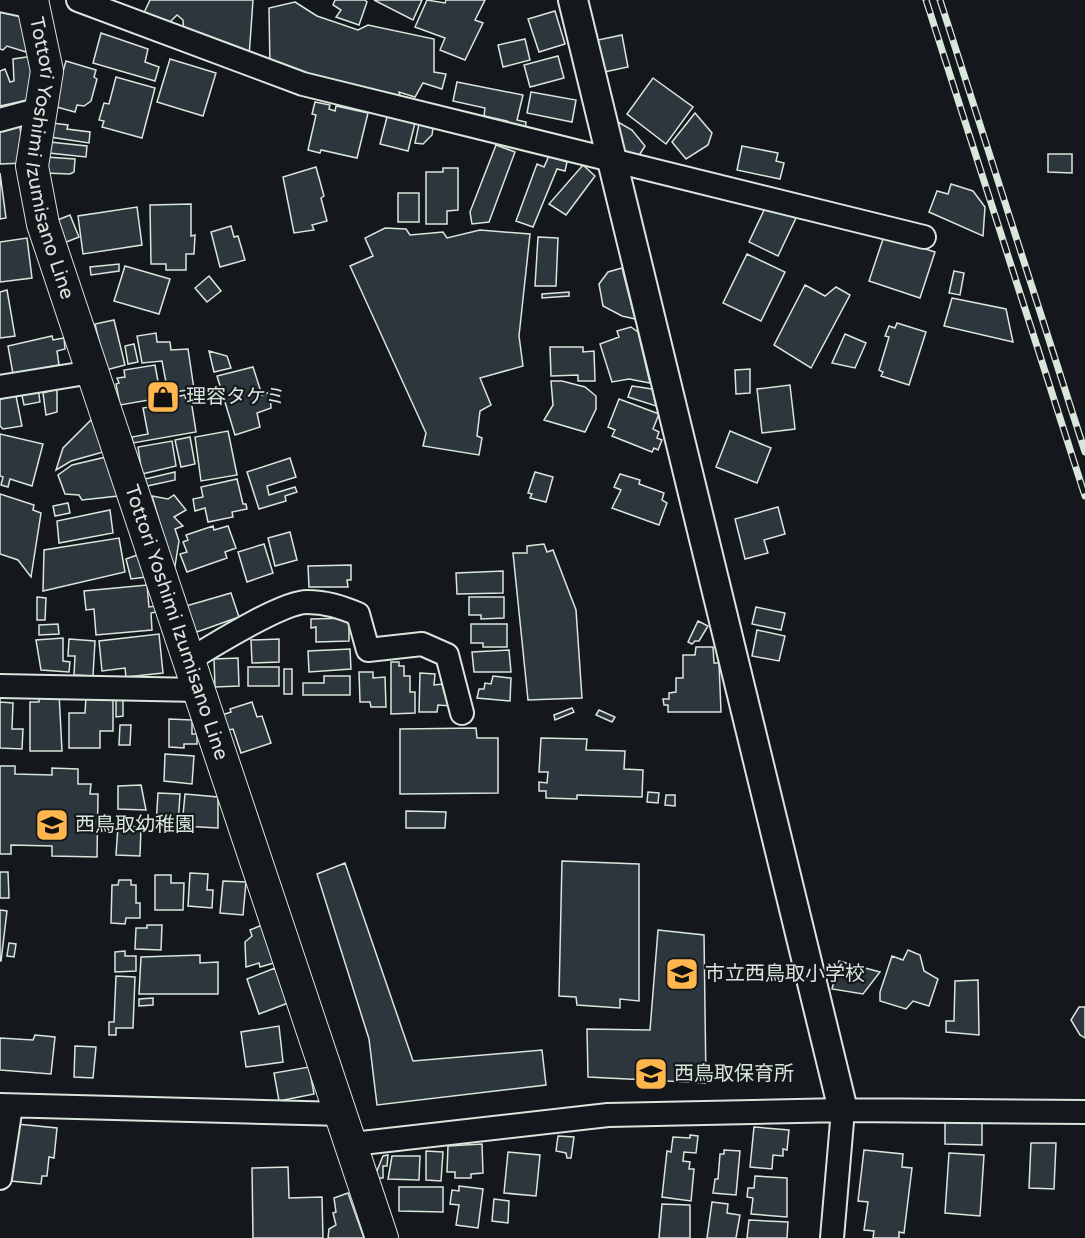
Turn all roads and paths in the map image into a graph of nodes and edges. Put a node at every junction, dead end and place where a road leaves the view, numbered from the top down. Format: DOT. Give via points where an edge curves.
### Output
graph roads {
  1 [pos="0,0"];
  2 [pos="78,0"];
  3 [pos="573,0"];
  4 [pos="33,3"];
  5 [pos="40,109"];
  6 [pos="0,120"];
  7 [pos="613,159"];
  8 [pos="924,237"];
  9 [pos="92,372"];
  10 [pos="0,387"];
  11 [pos="189,660"];
  12 [pos="0,686"];
  13 [pos="199,690"];
  14 [pos="462,713"];
  15 [pos="5,1106"];
  16 [pos="843,1110"];
  17 [pos="1085,1112"];
  18 [pos="343,1114"];
  19 [pos="353,1144"];
  20 [pos="0,1178"];
  21 [pos="382,1238"];
  22 [pos="832,1238"];
  1 -- 4 [label="street"];
  2 -- 7 [label="street" via="303,84"];
  3 -- 7 [label="street"];
  4 -- 5 [label="main road, Tottori Yoshimi Izumisano Line" via="47,71"];
  5 -- 6 [label="street"];
  5 -- 9 [label="main road, Tottori Yoshimi Izumisano Line" via="32,166 43,224"];
  7 -- 8 [label="street"];
  7 -- 16 [label="street"];
  9 -- 10 [label="street"];
  9 -- 11 [label="main road, Tottori Yoshimi Izumisano Line"];
  11 -- 13 [label="main road, Tottori Yoshimi Izumisano Line"];
  11 -- 14 [label="street" via="266,616 305,601 332,604 357,614 368,650 422,644 447,655"];
  12 -- 13 [label="street"];
  13 -- 18 [label="main road, Tottori Yoshimi Izumisano Line"];
  15 -- 18 [label="street"];
  15 -- 20 [label="street"];
  16 -- 17 [label="street"];
  16 -- 19 [label="street" via="608,1114"];
  16 -- 22 [label="street"];
  18 -- 19 [label="main road, Tottori Yoshimi Izumisano Line"];
  19 -- 21 [label="main road, Tottori Yoshimi Izumisano Line"];
}
